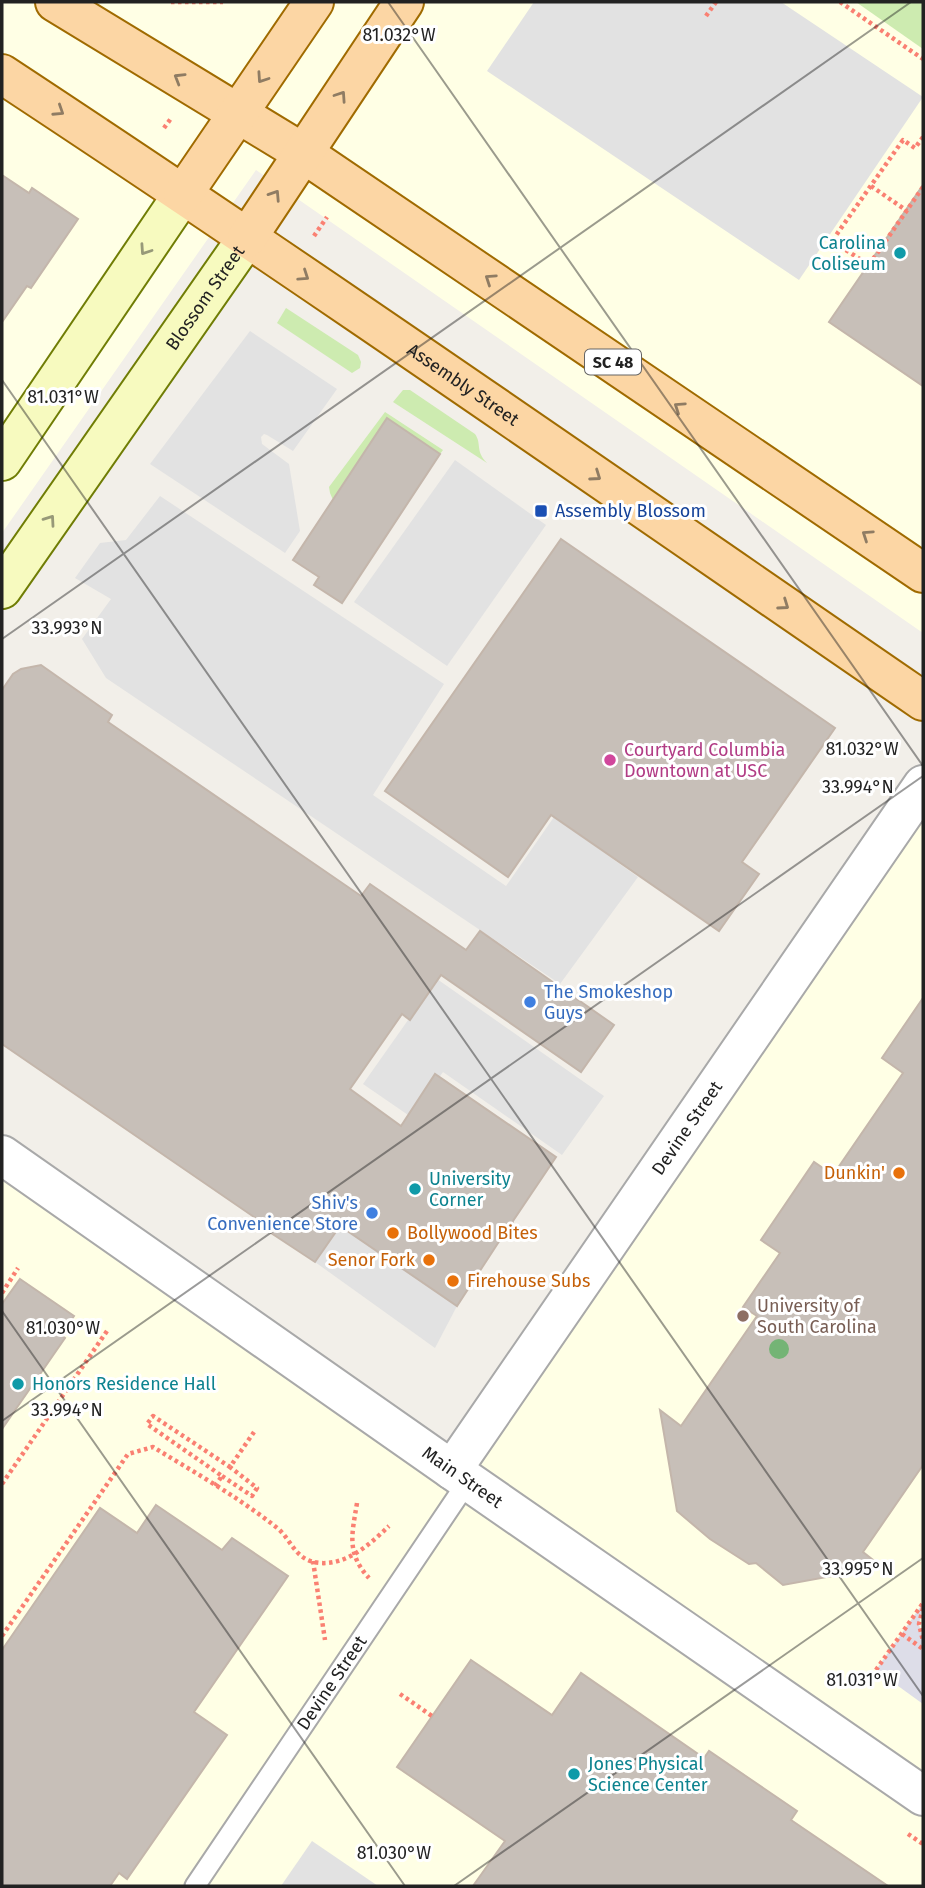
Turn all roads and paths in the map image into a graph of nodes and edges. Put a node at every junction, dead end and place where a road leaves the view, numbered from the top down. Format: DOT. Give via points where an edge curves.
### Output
graph roads {
  1 [pos="55,2"];
  2 [pos="171,2"];
  3 [pos="207,2"];
  4 [pos="223,2"];
  5 [pos="314,2"];
  6 [pos="404,2"];
  7 [pos="716,2"];
  8 [pos="840,2"];
  9 [pos="706,16"];
  10 [pos="923,60"];
  11 [pos="2,74"];
  12 [pos="237,114"];
  13 [pos="923,137"];
  14 [pos="303,153"];
  15 [pos="871,186"];
  16 [pos="923,187"];
  17 [pos="183,194"];
  18 [pos="906,211"];
  19 [pos="330,214"];
  20 [pos="247,238"];
  21 [pos="309,244"];
  22 [pos="2,461"];
  23 [pos="923,573"];
  24 [pos="2,589"];
  25 [pos="923,701"];
  26 [pos="923,785"];
  27 [pos="2,1155"];
  28 [pos="18,1268"];
  29 [pos="2,1293"];
  30 [pos="107,1331"];
  31 [pos="254,1432"];
  32 [pos="230,1467"];
  33 [pos="460,1475"];
  34 [pos="222,1476"];
  35 [pos="2,1484"];
  36 [pos="215,1486"];
  37 [pos="358,1503"];
  38 [pos="389,1526"];
  39 [pos="354,1555"];
  40 [pos="313,1561"];
  41 [pos="393,1592"];
  42 [pos="923,1605"];
  43 [pos="902,1634"];
  44 [pos="2,1636"];
  45 [pos="923,1641"];
  46 [pos="923,1650"];
  47 [pos="876,1670"];
  48 [pos="331,1684"];
  49 [pos="400,1694"];
  50 [pos="432,1716"];
  51 [pos="923,1796"];
  52 [pos="195,1886"];
  12 -- 1 [label="main road, SC 48, one-way"];
  2 -- 3 [label="path"];
  3 -- 4 [label="path"];
  5 -- 12 [label="main road, one-way"];
  14 -- 6 [label="main road, Blossom Street, one-way"];
  7 -- 9 [label="path"];
  8 -- 10 [label="path"];
  11 -- 17 [label="main road, Assembly Street, one-way"];
  12 -- 14 [label="main road, SC 48"];
  12 -- 17 [label="main road"];
  13 -- 15 [label="path" via="915,148 903,140"];
  20 -- 14 [label="main road, Blossom Street, one-way"];
  23 -- 14 [label="main road, SC 48, one-way"];
  15 -- 18 [label="path"];
  15 -- 18 [label="path" via="832,241 869,265"];
  16 -- 18 [label="path"];
  17 -- 20 [label="main road, Assembly Street"];
  17 -- 22 [label="main road, one-way"];
  19 -- 21 [label="path"];
  24 -- 20 [label="main road, Blossom Street, one-way"];
  20 -- 25 [label="main road, Assembly Street, one-way"];
  26 -- 33 [label="street, Devine Street"];
  27 -- 33 [label="street, Main Street"];
  28 -- 29 [label="path"];
  30 -- 35 [label="path"];
  31 -- 32 [label="path"];
  32 -- 34 [label="path" via="257,1488 251,1496"];
  32 -- 34 [label="path" via="153,1416 147,1424"];
  33 -- 41 [label="lane, Devine Street"];
  33 -- 51 [label="street, Main Street"];
  34 -- 36 [label="path"];
  36 -- 40 [label="path" via="279,1529 295,1552"];
  36 -- 44 [label="path" via="153,1447 128,1454"];
  37 -- 39 [label="path"];
  38 -- 39 [label="path"];
  39 -- 40 [label="path"];
  39 -- 41 [label="path" via="368,1577"];
  40 -- 48 [label="path"];
  41 -- 48 [label="lane, Devine Street"];
  42 -- 43 [label="path"];
  42 -- 45 [label="path" via="919,1624"];
  43 -- 46 [label="path"];
  43 -- 47 [label="path"];
  48 -- 52 [label="lane, Devine Street"];
  49 -- 50 [label="path"];
}
